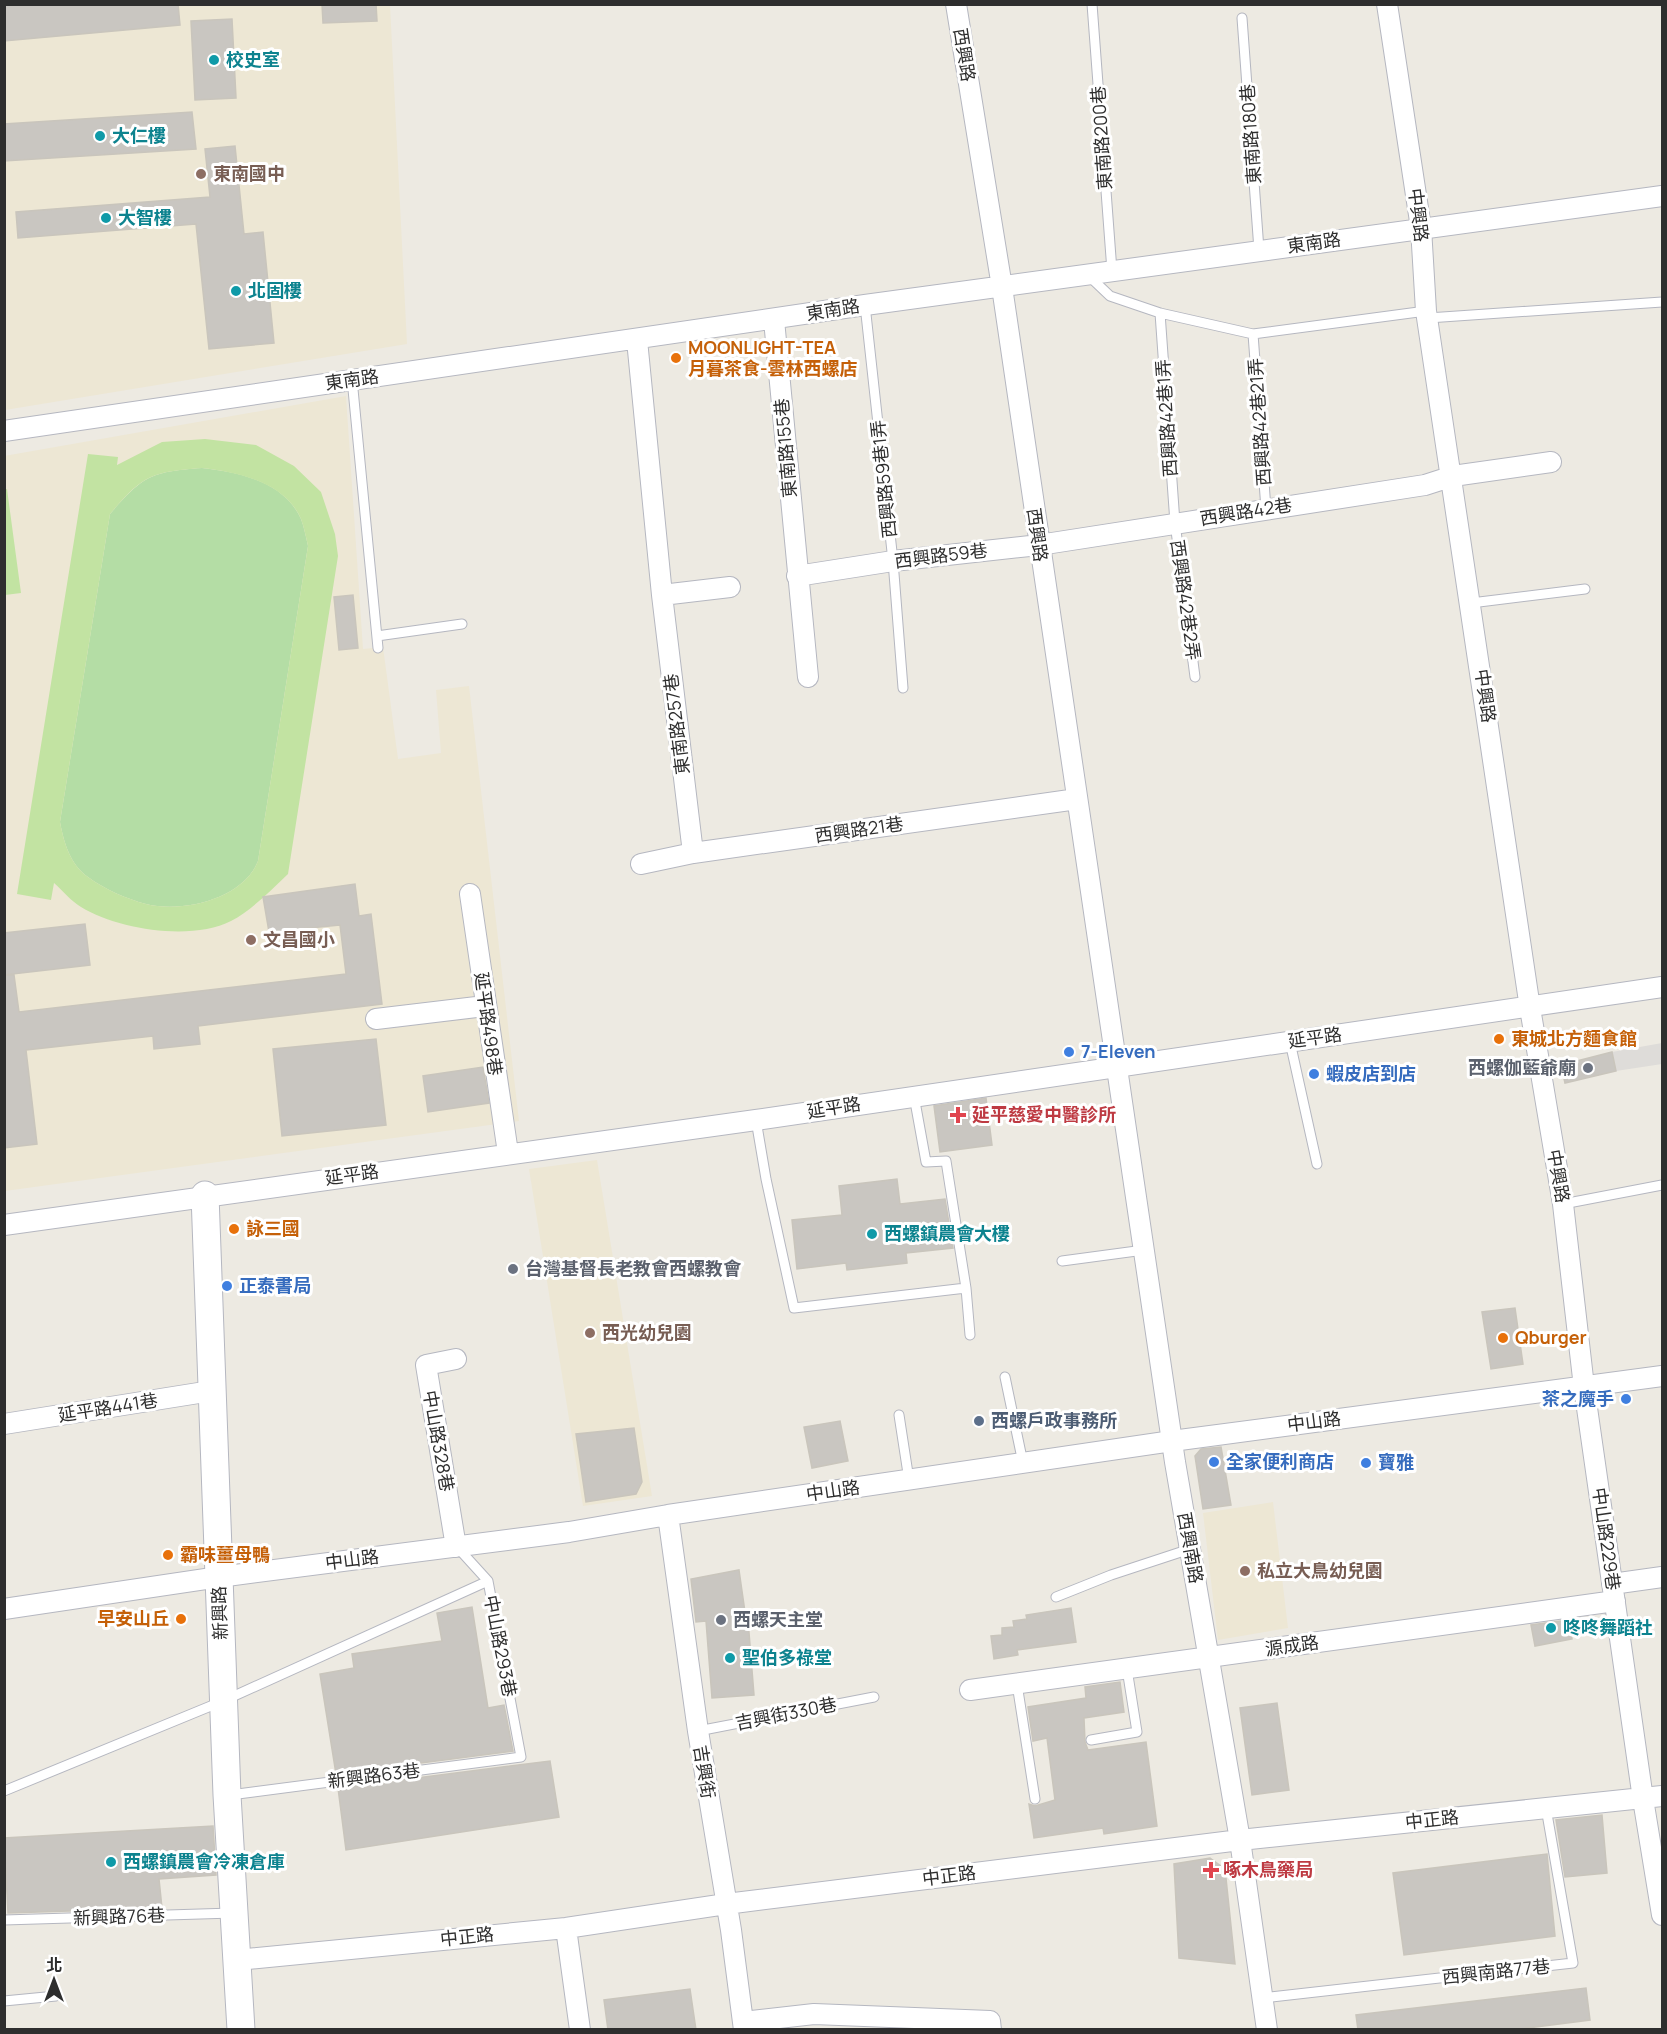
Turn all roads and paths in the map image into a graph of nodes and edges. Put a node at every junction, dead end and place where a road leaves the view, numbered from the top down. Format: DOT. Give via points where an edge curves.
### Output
graph roads {
  1 [pos="956,4"];
  2 [pos="1092,4"];
  3 [pos="1387,4"];
  4 [pos="1242,18"];
  5 [pos="1662,196"];
  6 [pos="1421,228"];
  7 [pos="1259,250"];
  8 [pos="1112,271"];
  9 [pos="1087,274"];
  10 [pos="1002,287"];
  11 [pos="1662,302"];
  12 [pos="865,305"];
  13 [pos="1160,313"];
  14 [pos="1427,314"];
  15 [pos="774,320"];
  16 [pos="1253,334"];
  17 [pos="637,340"];
  18 [pos="352,380"];
  19 [pos="4,431"];
  20 [pos="1551,462"];
  21 [pos="1453,476"];
  22 [pos="1266,509"];
  23 [pos="1175,523"];
  24 [pos="1039,545"];
  25 [pos="893,561"];
  26 [pos="798,576"];
  27 [pos="730,587"];
  28 [pos="1585,589"];
  29 [pos="662,595"];
  30 [pos="1471,603"];
  31 [pos="462,624"];
  32 [pos="377,636"];
  33 [pos="378,648"];
  34 [pos="808,677"];
  35 [pos="1195,677"];
  36 [pos="903,688"];
  37 [pos="1077,799"];
  38 [pos="693,853"];
  39 [pos="641,864"];
  40 [pos="470,894"];
  41 [pos="1662,987"];
  42 [pos="485,1006"];
  43 [pos="1530,1008"];
  44 [pos="376,1018"];
  45 [pos="1290,1042"];
  46 [pos="1117,1066"];
  47 [pos="914,1096"];
  48 [pos="756,1120"];
  49 [pos="508,1153"];
  50 [pos="1317,1164"];
  51 [pos="1662,1185"];
  52 [pos="205,1195"];
  53 [pos="1563,1204"];
  54 [pos="4,1225"];
  55 [pos="1144,1250"];
  56 [pos="1062,1261"];
  57 [pos="966,1288"];
  58 [pos="970,1335"];
  59 [pos="456,1359"];
  60 [pos="1662,1376"];
  61 [pos="1005,1377"];
  62 [pos="1584,1387"];
  63 [pos="211,1391"];
  64 [pos="899,1415"];
  65 [pos="4,1424"];
  66 [pos="1172,1441"];
  67 [pos="1023,1463"];
  68 [pos="909,1480"];
  69 [pos="668,1515"];
  70 [pos="456,1547"];
  71 [pos="1190,1550"];
  72 [pos="219,1577"];
  73 [pos="1662,1577"];
  74 [pos="488,1581"];
  75 [pos="1614,1592"];
  76 [pos="1056,1597"];
  77 [pos="4,1609"];
  78 [pos="1209,1658"];
  79 [pos="1127,1669"];
  80 [pos="1017,1684"];
  81 [pos="970,1690"];
  82 [pos="874,1697"];
  83 [pos="224,1701"];
  84 [pos="698,1731"];
  85 [pos="1091,1740"];
  86 [pos="521,1757"];
  87 [pos="4,1791"];
  88 [pos="227,1795"];
  89 [pos="1653,1798"];
  90 [pos="1035,1799"];
  91 [pos="1546,1808"];
  92 [pos="1240,1839"];
  93 [pos="726,1904"];
  94 [pos="233,1913"];
  95 [pos="1662,1915"];
  96 [pos="4,1920"];
  97 [pos="566,1928"];
  98 [pos="237,1960"];
  99 [pos="56,1996"];
  100 [pos="1262,1998"];
  101 [pos="4,2001"];
  102 [pos="870,2023"];
  103 [pos="990,2025"];
  104 [pos="744,2026"];
  105 [pos="241,2030"];
  106 [pos="580,2030"];
  107 [pos="1267,2030"];
  1 -- 10 [label="street, 西興路"];
  2 -- 8 [label="lane, 東南路200巷"];
  3 -- 6 [label="street, 中興路"];
  4 -- 7 [label="lane, 東南路180巷"];
  5 -- 6 [label="street, 東南路"];
  6 -- 7 [label="street, 東南路"];
  6 -- 14 [label="street, 中興路"];
  7 -- 8 [label="street, 東南路"];
  8 -- 9 [label="street, 東南路"];
  9 -- 10 [label="street, 東南路"];
  9 -- 13 [label="lane" via="1110,296"];
  10 -- 12 [label="street, 東南路"];
  10 -- 24 [label="street, 西興路"];
  11 -- 14 [label="lane"];
  12 -- 15 [label="street, 東南路"];
  12 -- 25 [label="lane, 西興路59巷1弄"];
  13 -- 16 [label="lane"];
  13 -- 23 [label="lane, 西興路42巷1弄"];
  14 -- 16 [label="lane"];
  14 -- 21 [label="street, 中興路"];
  15 -- 17 [label="street, 東南路"];
  15 -- 26 [label="street, 東南路155巷"];
  16 -- 22 [label="lane, 西興路42巷21弄"];
  17 -- 18 [label="street, 東南路"];
  17 -- 29 [label="street, 東南路257巷"];
  18 -- 19 [label="street, 東南路"];
  18 -- 32 [label="lane"];
  20 -- 21 [label="street, 西興路42巷"];
  21 -- 22 [label="street, 西興路42巷" via="1425,485"];
  21 -- 30 [label="street, 中興路"];
  22 -- 23 [label="street, 西興路42巷"];
  23 -- 24 [label="street, 西興路42巷"];
  23 -- 35 [label="lane, 西興路42巷2弄"];
  24 -- 25 [label="street, 西興路59巷"];
  24 -- 37 [label="street, 西興路"];
  25 -- 26 [label="street, 西興路59巷"];
  25 -- 36 [label="lane, 西興路59巷1弄"];
  26 -- 34 [label="street, 東南路155巷"];
  27 -- 29 [label="street"];
  28 -- 30 [label="lane"];
  29 -- 38 [label="street, 東南路257巷"];
  30 -- 43 [label="street, 中興路"];
  31 -- 32 [label="lane"];
  32 -- 33 [label="lane"];
  37 -- 38 [label="street, 西興路21巷"];
  37 -- 46 [label="street, 西興路"];
  38 -- 39 [label="street, 西興路21巷"];
  40 -- 42 [label="street, 延平路498巷"];
  41 -- 43 [label="street, 延平路"];
  42 -- 44 [label="street"];
  42 -- 49 [label="street, 延平路498巷"];
  43 -- 45 [label="street, 延平路"];
  43 -- 53 [label="street, 中興路"];
  45 -- 46 [label="street, 延平路"];
  45 -- 50 [label="lane"];
  46 -- 47 [label="street, 延平路"];
  46 -- 55 [label="street, 西興南路"];
  47 -- 48 [label="street, 延平路"];
  47 -- 57 [label="lane" via="926,1162 946,1161"];
  48 -- 49 [label="street, 延平路"];
  48 -- 57 [label="lane" via="794,1308"];
  49 -- 52 [label="street, 延平路"];
  51 -- 53 [label="lane"];
  52 -- 54 [label="street, 延平路"];
  52 -- 63 [label="street, 新興路"];
  53 -- 62 [label="street, 中興路"];
  55 -- 56 [label="lane"];
  55 -- 66 [label="street, 西興南路"];
  57 -- 58 [label="lane"];
  59 -- 70 [label="street, 中山路328巷" via="426,1365"];
  60 -- 62 [label="street, 中山路"];
  61 -- 67 [label="lane"];
  62 -- 66 [label="street, 中山路"];
  62 -- 75 [label="street, 中山路229巷"];
  63 -- 65 [label="street, 延平路441巷"];
  63 -- 72 [label="street, 新興路"];
  64 -- 68 [label="lane"];
  66 -- 67 [label="street, 中山路"];
  66 -- 71 [label="street, 西興南路"];
  67 -- 68 [label="street, 中山路"];
  68 -- 69 [label="street, 中山路"];
  69 -- 70 [label="street, 中山路"];
  69 -- 84 [label="street, 吉興街"];
  70 -- 72 [label="street, 中山路"];
  70 -- 74 [label="lane, 中山路293巷"];
  71 -- 76 [label="lane"];
  71 -- 78 [label="street, 西興南路"];
  72 -- 77 [label="street, 中山路"];
  72 -- 83 [label="street, 新興路"];
  73 -- 75 [label="street, 源成路"];
  74 -- 83 [label="lane"];
  74 -- 86 [label="lane, 中山路293巷"];
  75 -- 78 [label="street, 源成路"];
  75 -- 89 [label="street, 中山路229巷"];
  78 -- 79 [label="street, 源成路"];
  78 -- 92 [label="street, 西興南路"];
  79 -- 80 [label="street, 源成路"];
  79 -- 85 [label="lane" via="1137,1732"];
  80 -- 81 [label="street, 源成路"];
  80 -- 90 [label="lane"];
  82 -- 84 [label="lane, 吉興街330巷"];
  83 -- 87 [label="lane"];
  83 -- 88 [label="street, 新興路"];
  84 -- 93 [label="street, 吉興街"];
  86 -- 88 [label="lane, 新興路63巷"];
  88 -- 94 [label="street, 新興路"];
  89 -- 91 [label="street, 中正路"];
  89 -- 95 [label="street, 中山路229巷"];
  91 -- 92 [label="street, 中正路"];
  91 -- 100 [label="lane, 西興南路77巷" via="1573,1963"];
  92 -- 93 [label="street, 中正路"];
  92 -- 100 [label="street, 西興南路"];
  93 -- 97 [label="street, 中正路"];
  93 -- 104 [label="street, 吉興街"];
  94 -- 96 [label="lane, 新興路76巷"];
  94 -- 98 [label="street, 新興路"];
  97 -- 98 [label="street, 中正路"];
  97 -- 106 [label="street"];
  98 -- 105 [label="street, 新興路"];
  99 -- 101 [label="lane"];
  100 -- 107 [label="street, 西興南路"];
  102 -- 103 [label="street"];
  102 -- 104 [label="street" via="814,2014"];
}
